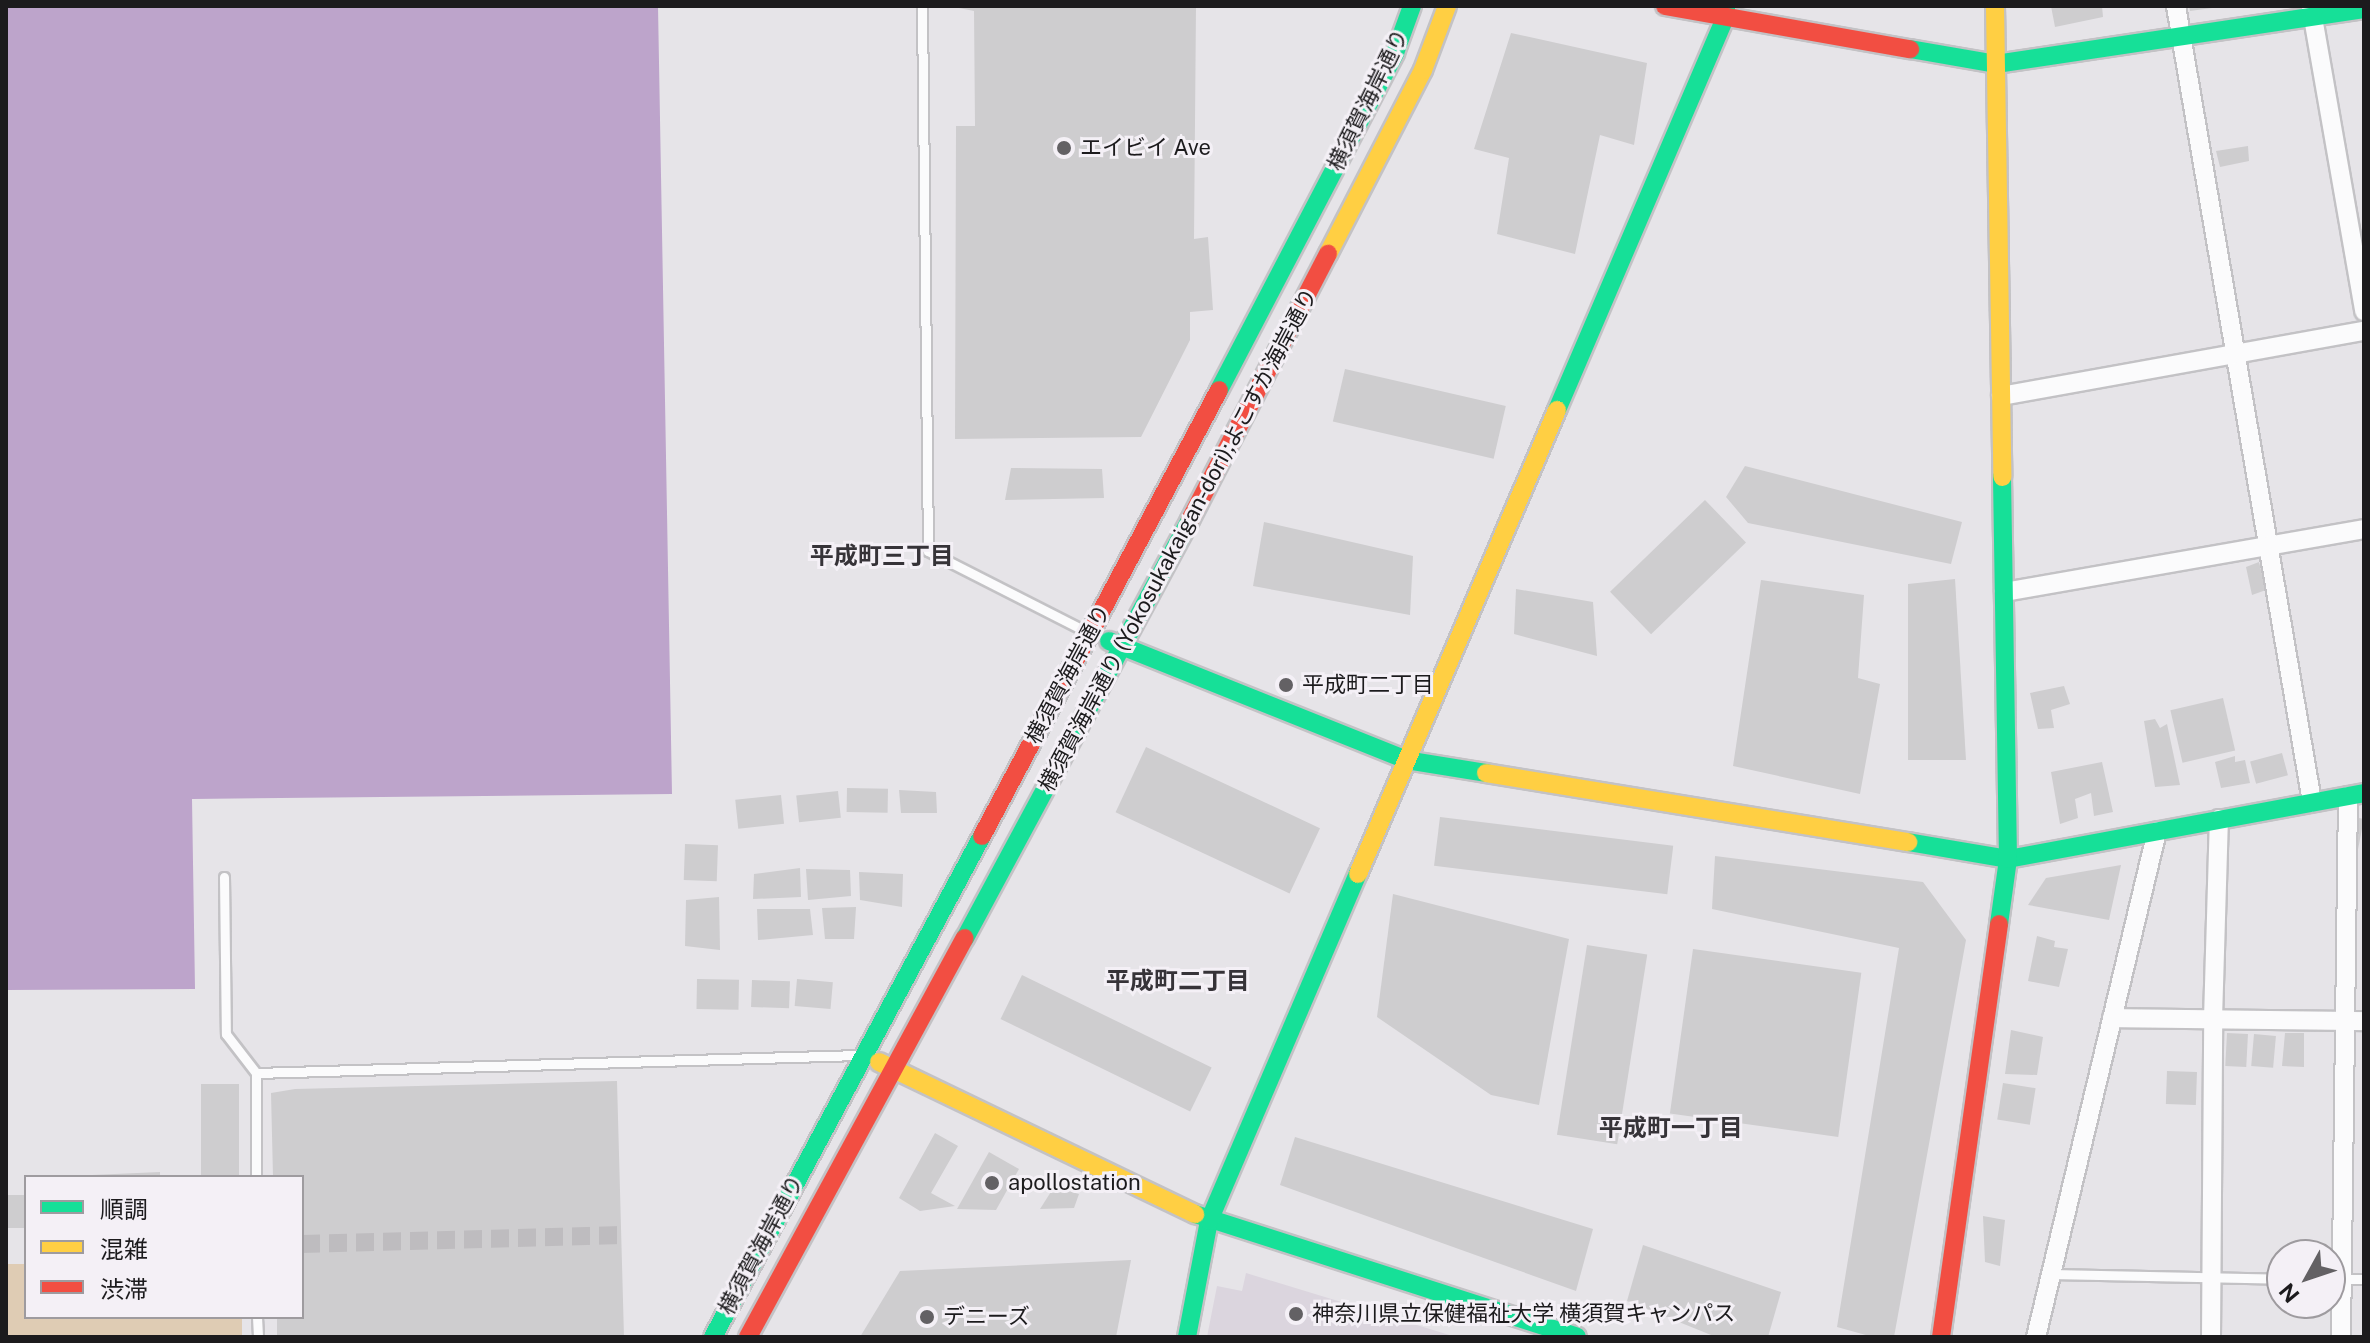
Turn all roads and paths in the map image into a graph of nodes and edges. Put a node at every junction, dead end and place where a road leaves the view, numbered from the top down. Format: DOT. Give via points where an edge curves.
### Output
graph roads {
  1 [pos="922,6"];
  2 [pos="1412,6"];
  3 [pos="1447,6"];
  4 [pos="1665,6"];
  5 [pos="1995,6"];
  6 [pos="2176,6"];
  7 [pos="2364,9"];
  8 [pos="1726,11"];
  9 [pos="2312,11"];
  10 [pos="2181,37"];
  11 [pos="1996,64"];
  12 [pos="2364,311"];
  13 [pos="2364,331"];
  14 [pos="2238,354"];
  15 [pos="2001,396"];
  16 [pos="2364,529"];
  17 [pos="2270,546"];
  18 [pos="2004,592"];
  19 [pos="1091,634"];
  20 [pos="1124,647"];
  21 [pos="1406,760"];
  22 [pos="2356,794"];
  23 [pos="2312,802"];
  24 [pos="2219,819"];
  25 [pos="2157,831"];
  26 [pos="2008,859"];
  27 [pos="224,877"];
  28 [pos="2112,1018"];
  29 [pos="2213,1019"];
  30 [pos="2343,1021"];
  31 [pos="2364,1021"];
  32 [pos="862,1055"];
  33 [pos="894,1068"];
  34 [pos="256,1073"];
  35 [pos="256,1175"];
  36 [pos="1209,1221"];
  37 [pos="2337,1239"];
  38 [pos="2051,1274"];
  39 [pos="2212,1279"];
  40 [pos="2266,1279"];
  41 [pos="713,1337"];
  42 [pos="748,1337"];
  43 [pos="1187,1337"];
  44 [pos="1577,1337"];
  45 [pos="1941,1337"];
  46 [pos="2036,1337"];
  47 [pos="2211,1337"];
  1 -- 19 [label="lane" via="928,551"];
  2 -- 19 [label="street, 横須賀海岸通り" via="1395,53"];
  3 -- 20 [label="street, 横須賀海岸通り (Yokosukakaigan-dori);よこすか海岸通り" via="1423,70"];
  4 -- 8 [label="street"];
  5 -- 11 [label="street"];
  6 -- 10 [label="street"];
  7 -- 9 [label="street"];
  8 -- 11 [label="street"];
  8 -- 21 [label="street"];
  9 -- 10 [label="street"];
  9 -- 12 [label="street"];
  10 -- 11 [label="street"];
  10 -- 14 [label="street"];
  11 -- 15 [label="street"];
  13 -- 14 [label="street"];
  14 -- 15 [label="street"];
  14 -- 17 [label="street"];
  15 -- 18 [label="street"];
  16 -- 17 [label="street"];
  17 -- 18 [label="street"];
  17 -- 23 [label="street"];
  18 -- 26 [label="street"];
  19 -- 20 [label="street"];
  19 -- 32 [label="street, 横須賀海岸通り"];
  20 -- 21 [label="street"];
  20 -- 33 [label="street, 横須賀海岸通り (Yokosukakaigan-dori);よこすか海岸通り"];
  21 -- 26 [label="street"];
  21 -- 36 [label="street"];
  22 -- 23 [label="street"];
  22 -- 30 [label="street"];
  23 -- 24 [label="street"];
  24 -- 25 [label="street"];
  24 -- 29 [label="street"];
  25 -- 26 [label="street"];
  25 -- 28 [label="street"];
  26 -- 45 [label="street"];
  27 -- 34 [label="lane" via="226,1034"];
  28 -- 29 [label="street"];
  28 -- 38 [label="street"];
  29 -- 30 [label="street"];
  29 -- 39 [label="street"];
  30 -- 31 [label="street"];
  30 -- 37 [label="street"];
  32 -- 33 [label="street"];
  32 -- 34 [label="lane"];
  32 -- 41 [label="street, 横須賀海岸通り"];
  33 -- 36 [label="street"];
  33 -- 42 [label="street, 横須賀海岸通り (Yokosukakaigan-dori);よこすか海岸通り"];
  34 -- 35 [label="lane"];
  36 -- 43 [label="street"];
  36 -- 44 [label="street"];
  38 -- 39 [label="lane"];
  38 -- 46 [label="street"];
  39 -- 40 [label="lane"];
  39 -- 47 [label="street"];
}
